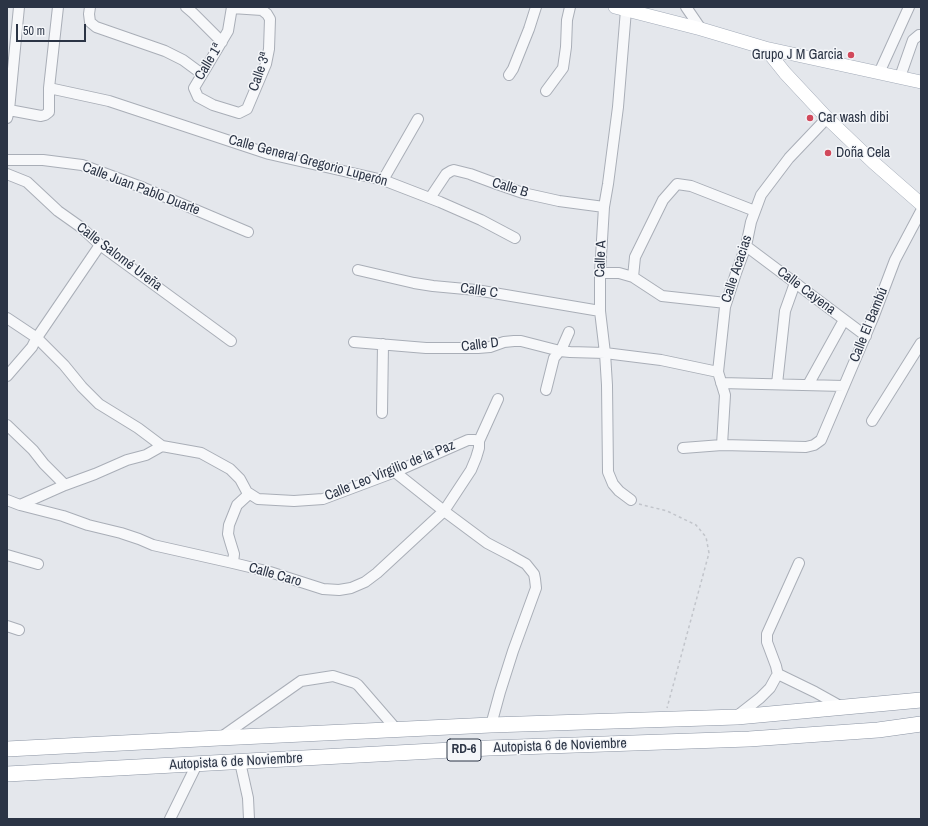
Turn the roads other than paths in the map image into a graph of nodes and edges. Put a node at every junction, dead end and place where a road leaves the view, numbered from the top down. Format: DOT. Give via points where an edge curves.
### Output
graph roads {
  1 [pos="20,7"];
  2 [pos="58,7"];
  3 [pos="90,7"];
  4 [pos="186,7"];
  5 [pos="232,7"];
  6 [pos="536,7"];
  7 [pos="570,7"];
  8 [pos="686,7"];
  9 [pos="909,7"];
  10 [pos="621,8"];
  11 [pos="701,29"];
  12 [pos="920,33"];
  13 [pos="222,42"];
  14 [pos="765,48"];
  15 [pos="879,73"];
  16 [pos="202,74"];
  17 [pos="510,75"];
  18 [pos="900,77"];
  19 [pos="921,82"];
  20 [pos="49,88"];
  21 [pos="546,91"];
  22 [pos="239,113"];
  23 [pos="8,114"];
  24 [pos="827,118"];
  25 [pos="418,119"];
  26 [pos="7,160"];
  27 [pos="7,174"];
  28 [pos="383,180"];
  29 [pos="430,198"];
  30 [pos="921,204"];
  31 [pos="604,207"];
  32 [pos="755,211"];
  33 [pos="921,211"];
  34 [pos="248,232"];
  35 [pos="515,238"];
  36 [pos="100,245"];
  37 [pos="746,246"];
  38 [pos="358,270"];
  39 [pos="600,273"];
  40 [pos="633,277"];
  41 [pos="795,283"];
  42 [pos="726,303"];
  43 [pos="600,311"];
  44 [pos="7,318"];
  45 [pos="844,320"];
  46 [pos="569,332"];
  47 [pos="866,336"];
  48 [pos="37,338"];
  49 [pos="232,341"];
  50 [pos="354,342"];
  51 [pos="921,343"];
  52 [pos="383,344"];
  53 [pos="560,351"];
  54 [pos="605,353"];
  55 [pos="718,372"];
  56 [pos="7,376"];
  57 [pos="722,383"];
  58 [pos="777,384"];
  59 [pos="808,385"];
  60 [pos="844,386"];
  61 [pos="546,390"];
  62 [pos="498,399"];
  63 [pos="382,413"];
  64 [pos="872,421"];
  65 [pos="7,425"];
  66 [pos="479,441"];
  67 [pos="722,445"];
  68 [pos="162,446"];
  69 [pos="683,448"];
  70 [pos="395,472"];
  71 [pos="64,485"];
  72 [pos="249,494"];
  73 [pos="7,500"];
  74 [pos="631,500"];
  75 [pos="20,505"];
  76 [pos="444,511"];
  77 [pos="7,555"];
  78 [pos="233,563"];
  79 [pos="800,563"];
  80 [pos="38,564"];
  81 [pos="7,626"];
  82 [pos="19,630"];
  83 [pos="778,675"];
  84 [pos="921,700"];
  85 [pos="842,707"];
  86 [pos="737,716"];
  87 [pos="921,724"];
  88 [pos="491,725"];
  89 [pos="397,730"];
  90 [pos="219,738"];
  91 [pos="7,749"];
  92 [pos="240,762"];
  93 [pos="197,764"];
  94 [pos="7,774"];
  95 [pos="170,819"];
  96 [pos="249,819"];
  1 -- 23 [label="street"];
  2 -- 20 [label="street"];
  3 -- 16 [label="street" via="90,22 96,26 165,51"];
  4 -- 13 [label="street"];
  5 -- 13 [label="street, Calle 1ª" via="228,30"];
  5 -- 22 [label="street, Calle 3ª" via="262,10 270,19 266,64 247,109"];
  6 -- 17 [label="street"];
  7 -- 21 [label="street" via="563,68"];
  8 -- 11 [label="street"];
  9 -- 15 [label="street"];
  10 -- 11 [label="main road"];
  10 -- 31 [label="street, Calle A" via="618,107"];
  11 -- 14 [label="main road"];
  12 -- 18 [label="street" via="913,40"];
  13 -- 16 [label="street, Calle 1ª"];
  14 -- 15 [label="main road"];
  14 -- 24 [label="main road"];
  15 -- 18 [label="main road"];
  16 -- 22 [label="street, Calle 1ª" via="194,88 198,97 213,106"];
  18 -- 19 [label="main road"];
  20 -- 23 [label="street" via="49,112 45,115"];
  20 -- 28 [label="street, Calle General Gregorio Luperón" via="109,101 269,154"];
  24 -- 30 [label="main road"];
  24 -- 32 [label="street, Calle Acacias" via="789,158 761,195"];
  25 -- 28 [label="street"];
  26 -- 34 [label="street, Calle Juan Pablo Duarte" via="43,160 82,165"];
  27 -- 36 [label="street, Calle Salomé Ureña" via="27,182"];
  28 -- 29 [label="street, Calle General Gregorio Luperón"];
  29 -- 31 [label="street, Calle B" via="446,174 454,170 523,193"];
  29 -- 35 [label="street, Calle General Gregorio Luperón"];
  31 -- 39 [label="street, Calle A"];
  32 -- 37 [label="street, Calle Acacias"];
  32 -- 40 [label="street" via="691,186 677,184 663,200 635,257"];
  33 -- 47 [label="street, Calle El Bambú" via="895,260"];
  36 -- 48 [label="street"];
  36 -- 49 [label="street, Calle Salomé Ureña"];
  37 -- 41 [label="street, Calle Cayena"];
  37 -- 42 [label="street, Calle Acacias"];
  38 -- 43 [label="street, Calle C" via="420,284 476,290"];
  39 -- 40 [label="street" via="619,273"];
  39 -- 43 [label="street, Calle A"];
  40 -- 42 [label="street" via="662,296"];
  41 -- 45 [label="street, Calle Cayena"];
  41 -- 58 [label="street" via="785,311"];
  42 -- 55 [label="street, Calle Acacias"];
  43 -- 54 [label="street, Calle A"];
  44 -- 48 [label="street"];
  45 -- 47 [label="street, Calle Cayena"];
  45 -- 59 [label="street"];
  46 -- 53 [label="street"];
  47 -- 60 [label="street, Calle El Bambú"];
  48 -- 56 [label="street"];
  48 -- 68 [label="street" via="99,404"];
  50 -- 52 [label="street, Calle D"];
  51 -- 64 [label="street"];
  52 -- 53 [label="street, Calle D" via="426,348 478,348 514,341"];
  52 -- 63 [label="street"];
  53 -- 54 [label="street, Calle D"];
  53 -- 61 [label="street" via="554,358"];
  54 -- 55 [label="street, Calle D" via="661,360"];
  54 -- 74 [label="street, Calle A" via="608,475 613,484"];
  55 -- 57 [label="street, Calle Acacias"];
  57 -- 58 [label="street"];
  57 -- 67 [label="street, Calle Acacias" via="725,395"];
  58 -- 59 [label="street"];
  59 -- 60 [label="street"];
  60 -- 67 [label="street, Calle El Bambú" via="821,440 814,446"];
  62 -- 66 [label="street, Calle Caro"];
  65 -- 71 [label="street"];
  66 -- 70 [label="street, Calle Leo Virgilio de la Paz" via="468,440"];
  66 -- 76 [label="street, Calle Caro" via="471,470"];
  67 -- 69 [label="street"];
  68 -- 71 [label="street" via="146,455"];
  68 -- 72 [label="street" via="201,453 230,469"];
  70 -- 72 [label="street, Calle Leo Virgilio de la Paz" via="320,500 260,499"];
  70 -- 76 [label="street"];
  71 -- 75 [label="street"];
  72 -- 78 [label="street" via="237,505 229,525"];
  73 -- 75 [label="street, Calle Caro"];
  75 -- 78 [label="street, Calle Caro" via="120,532 153,545"];
  76 -- 78 [label="street, Calle Caro" via="377,573 351,588 323,589"];
  76 -- 88 [label="street" via="487,543 526,564 535,579 536,588 513,651"];
  77 -- 80 [label="street"];
  79 -- 83 [label="street" via="767,634 767,642"];
  81 -- 82 [label="street"];
  83 -- 85 [label="street"];
  83 -- 86 [label="street" via="770,688"];
  84 -- 85 [label="highway, Autopista 6 de Noviembre / RD-6"];
  85 -- 86 [label="highway, Autopista 6 de Noviembre / RD-6"];
  86 -- 88 [label="highway, Autopista 6 de Noviembre / RD-6"];
  87 -- 92 [label="highway, Autopista 6 de Noviembre / RD-6" via="749,740 489,748"];
  88 -- 89 [label="highway, Autopista 6 de Noviembre / RD-6"];
  89 -- 90 [label="highway, Autopista 6 de Noviembre / RD-6"];
  89 -- 90 [label="street" via="360,687 333,676 301,681"];
  90 -- 91 [label="highway, Autopista 6 de Noviembre / RD-6"];
  92 -- 93 [label="highway, Autopista 6 de Noviembre / RD-6"];
  92 -- 96 [label="street" via="248,798"];
  93 -- 94 [label="highway, Autopista 6 de Noviembre / RD-6"];
  93 -- 95 [label="street"];
}
